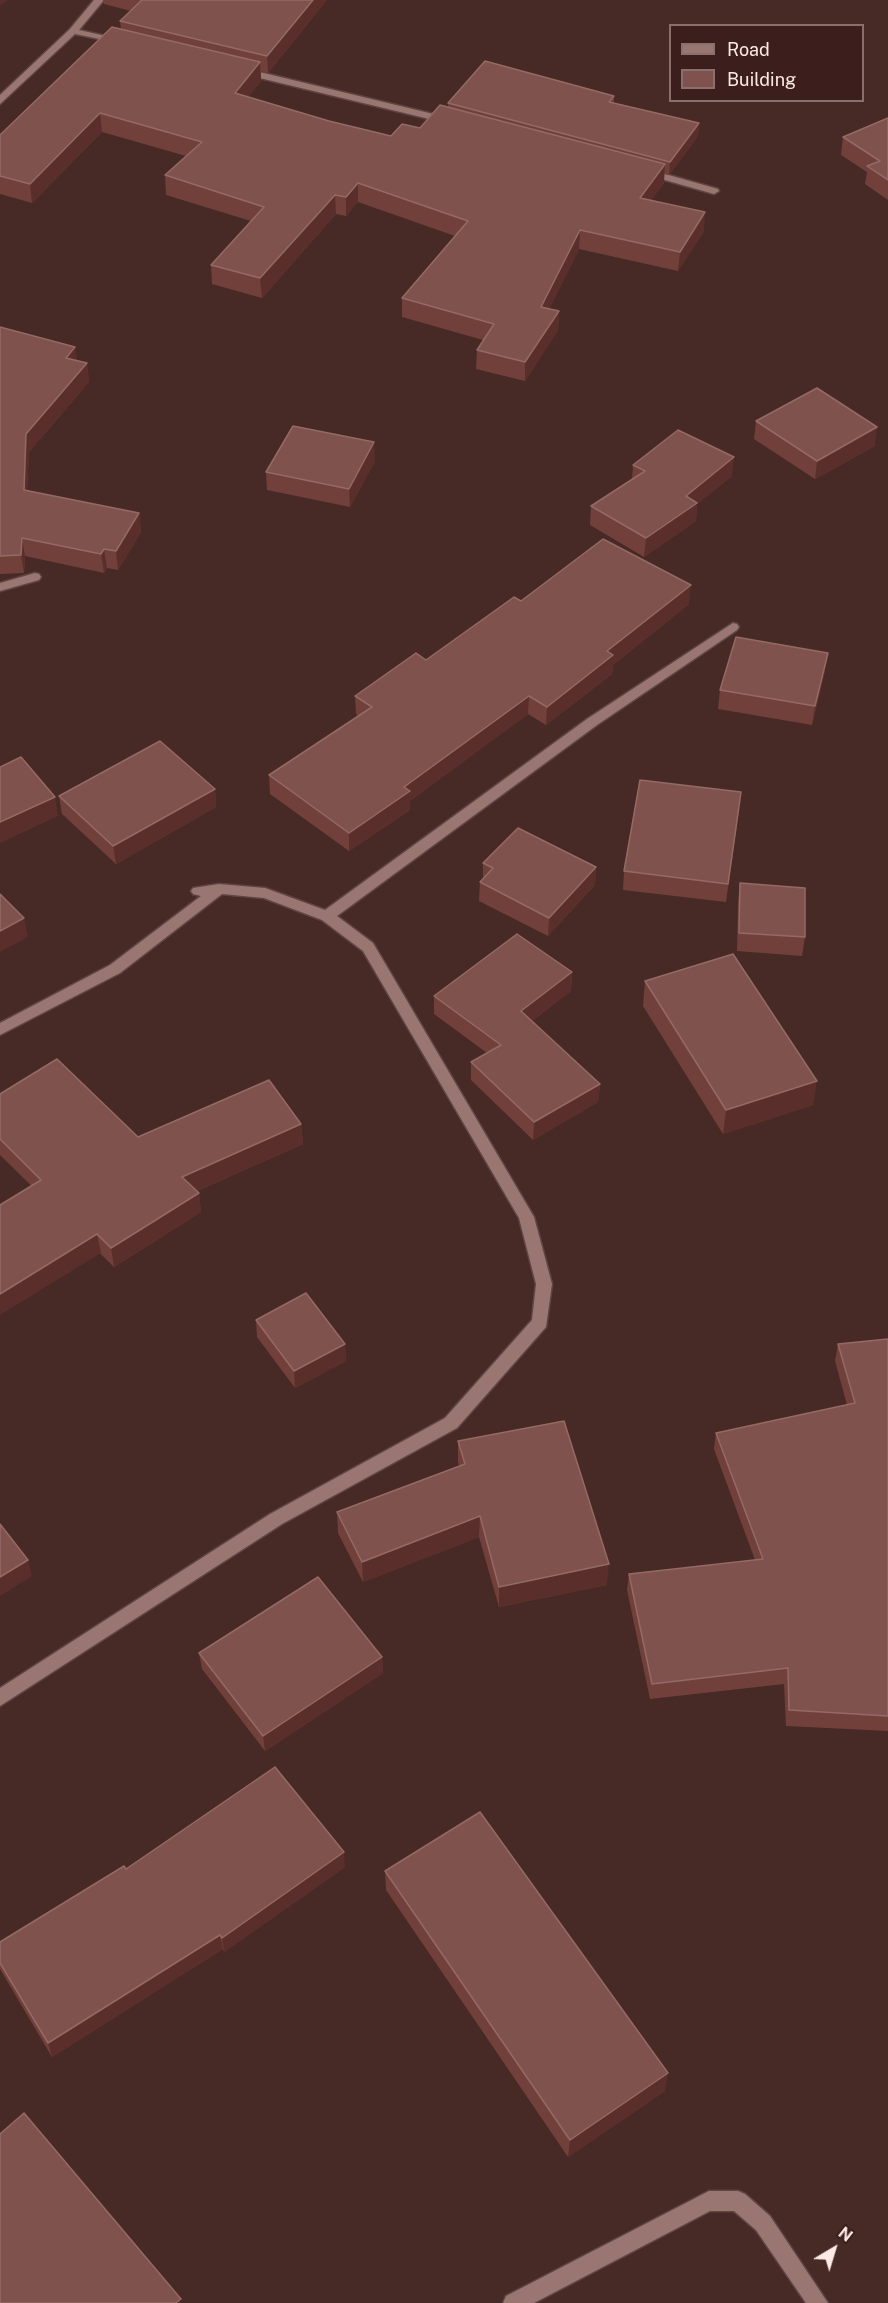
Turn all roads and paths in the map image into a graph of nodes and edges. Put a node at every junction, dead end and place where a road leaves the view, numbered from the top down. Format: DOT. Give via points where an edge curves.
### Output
graph roads {
  1 [pos="99,0"];
  2 [pos="74,30"];
  3 [pos="130,44"];
  4 [pos="232,69"];
  5 [pos="0,101"];
  6 [pos="460,123"];
  7 [pos="630,167"];
  8 [pos="714,191"];
  9 [pos="35,577"];
  10 [pos="0,587"];
  11 [pos="733,627"];
  12 [pos="327,916"];
  13 [pos="0,1030"];
  14 [pos="0,1698"];
  15 [pos="513,2303"];
  16 [pos="818,2303"];
  1 -- 2 [label="street"];
  2 -- 3 [label="street"];
  2 -- 5 [label="street"];
  4 -- 6 [label="street"];
  7 -- 8 [label="street"];
  9 -- 10 [label="street"];
  11 -- 12 [label="street" via="592,722"];
  12 -- 13 [label="street" via="265,892 218,889 198,891 219,889 115,969"];
  12 -- 14 [label="street" via="368,947 526,1217 544,1284 540,1323 451,1423 276,1519"];
  15 -- 16 [label="street" via="709,2201 738,2201 762,2223"];
}
